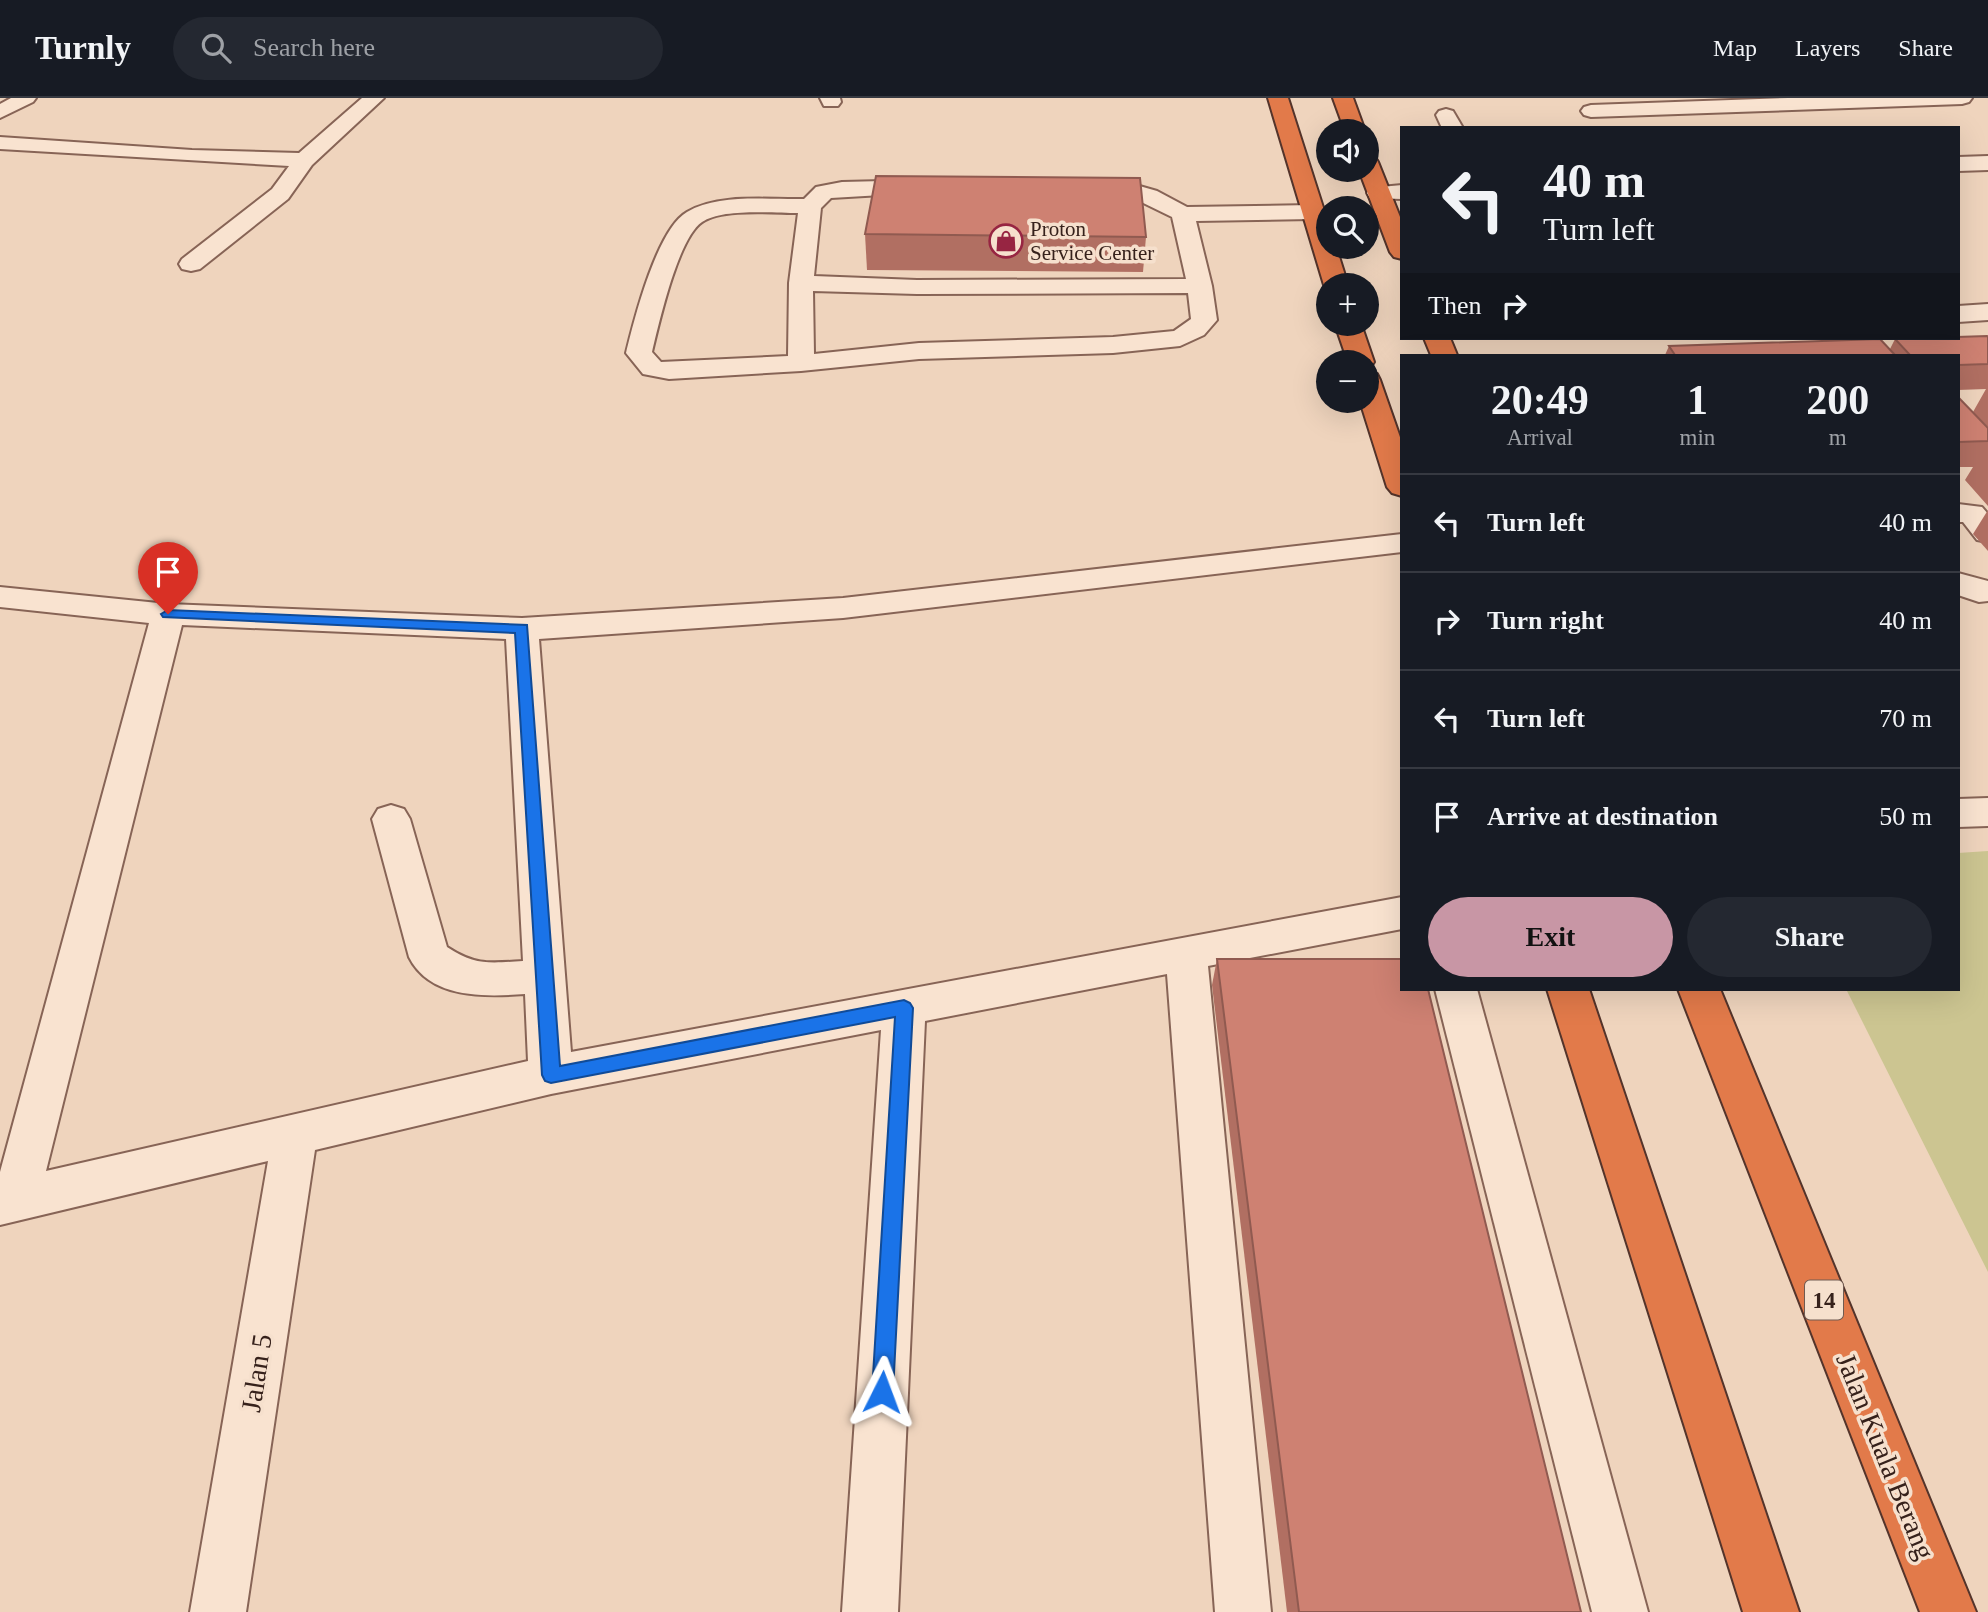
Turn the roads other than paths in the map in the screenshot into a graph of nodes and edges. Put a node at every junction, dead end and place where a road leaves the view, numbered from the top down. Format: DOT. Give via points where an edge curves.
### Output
graph roads {
  1 [pos="26,98"];
  2 [pos="374,98"];
  3 [pos="1278,98"];
  4 [pos="1343,98"];
  5 [pos="1962,98"];
  6 [pos="0,112"];
  7 [pos="1351,119"];
  8 [pos="1601,126"];
  9 [pos="0,143"];
  10 [pos="304,160"];
  11 [pos="1988,163"];
  12 [pos="1960,164"];
  13 [pos="1374,182"];
  14 [pos="941,187"];
  15 [pos="1065,187"];
  16 [pos="1400,192"];
  17 [pos="1378,193"];
  18 [pos="810,206"];
  19 [pos="1312,212"];
  20 [pos="1183,214"];
  21 [pos="1400,247"];
  22 [pos="191,264"];
  23 [pos="1332,273"];
  24 [pos="801,283"];
  25 [pos="1200,286"];
  26 [pos="1988,312"];
  27 [pos="1960,314"];
  28 [pos="801,363"];
  29 [pos="1378,413"];
  30 [pos="1400,481"];
  31 [pos="1960,513"];
  32 [pos="1988,533"];
  33 [pos="1400,543"];
  34 [pos="1960,584"];
  35 [pos="1988,591"];
  36 [pos="0,597"];
  37 [pos="168,614"];
  38 [pos="522,629"];
  39 [pos="1988,812"];
  40 [pos="1960,814"];
  41 [pos="391,819"];
  42 [pos="1400,913"];
  43 [pos="1186,954"];
  44 [pos="545,976"];
  45 [pos="1457,991"];
  46 [pos="1568,991"];
  47 [pos="1592,991"];
  48 [pos="1700,991"];
  49 [pos="904,1008"];
  50 [pos="551,1075"];
  51 [pos="295,1135"];
  52 [pos="1616,1138"];
  53 [pos="8,1201"];
  54 [pos="218,1612"];
  55 [pos="870,1612"];
  56 [pos="1242,1612"];
  57 [pos="1620,1612"];
  58 [pos="1771,1612"];
  59 [pos="1948,1612"];
  1 -- 6 [label="street"];
  2 -- 10 [label="street"];
  3 -- 19 [label="highway"];
  4 -- 7 [label="highway"];
  5 -- 8 [label="street" via="1591,111"];
  9 -- 10 [label="street"];
  10 -- 22 [label="street" via="280,194"];
  11 -- 12 [label="street"];
  13 -- 17 [label="highway"];
  14 -- 18 [label="street" via="842,189 824,192"];
  15 -- 20 [label="street" via="1146,193"];
  16 -- 17 [label="street"];
  17 -- 21 [label="highway"];
  18 -- 24 [label="street"];
  18 -- 28 [label="street" via="723,209 693,218 676,236 639,353 652,368 669,371"];
  19 -- 20 [label="street"];
  19 -- 23 [label="highway"];
  20 -- 25 [label="street"];
  24 -- 25 [label="street"];
  24 -- 28 [label="street"];
  25 -- 28 [label="street" via="1205,320 1180,338 1113,345 919,351"];
  26 -- 27 [label="street"];
  29 -- 30 [label="highway"];
  31 -- 32 [label="street" via="1971,513"];
  33 -- 38 [label="street" via="843,608"];
  34 -- 35 [label="street"];
  36 -- 37 [label="street"];
  37 -- 38 [label="street"];
  37 -- 53 [label="street"];
  38 -- 44 [label="street"];
  39 -- 40 [label="street"];
  41 -- 44 [label="street" via="429,957 458,976 491,980"];
  42 -- 43 [label="street"];
  43 -- 49 [label="street"];
  43 -- 56 [label="street"];
  44 -- 50 [label="street"];
  45 -- 57 [label="street"];
  46 -- 52 [label="highway"];
  47 -- 52 [label="highway"];
  48 -- 59 [label="highway, Jalan Kuala Berang / 14"];
  49 -- 50 [label="street"];
  49 -- 55 [label="street"];
  50 -- 51 [label="street"];
  51 -- 53 [label="street"];
  51 -- 54 [label="street, Jalan 5"];
  52 -- 58 [label="highway"];
}
